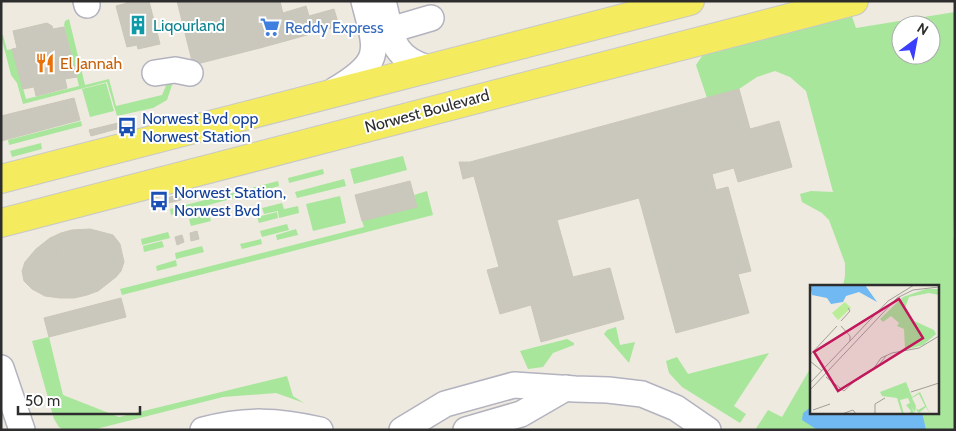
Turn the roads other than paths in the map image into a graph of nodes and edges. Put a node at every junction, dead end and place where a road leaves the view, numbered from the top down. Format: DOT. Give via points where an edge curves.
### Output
graph roads {
  1 [pos="364,1"];
  2 [pos="383,1"];
  3 [pos="690,1"];
  4 [pos="854,1"];
  5 [pos="431,18"];
  6 [pos="390,30"];
  7 [pos="428,68"];
  8 [pos="190,73"];
  9 [pos="156,74"];
  10 [pos="327,95"];
  11 [pos="1,179"];
  12 [pos="1,223"];
  13 [pos="2,372"];
  14 [pos="566,388"];
  15 [pos="22,430"];
  16 [pos="204,430"];
  17 [pos="320,430"];
  18 [pos="402,430"];
  19 [pos="466,430"];
  20 [pos="708,430"];
  1 -- 10 [label="street" via="373,39 372,56 356,78"];
  2 -- 6 [label="street"];
  3 -- 7 [label="main road"];
  4 -- 12 [label="main road, Norwest Boulevard"];
  5 -- 6 [label="street"];
  6 -- 7 [label="street" via="402,56"];
  7 -- 10 [label="main road"];
  8 -- 9 [label="street" via="175,70"];
  10 -- 11 [label="main road"];
  13 -- 15 [label="street"];
  14 -- 18 [label="street" via="514,385 445,404"];
  14 -- 19 [label="street" via="520,414"];
  14 -- 20 [label="street" via="642,394 676,408"];
  16 -- 17 [label="street" via="261,421"];
}
